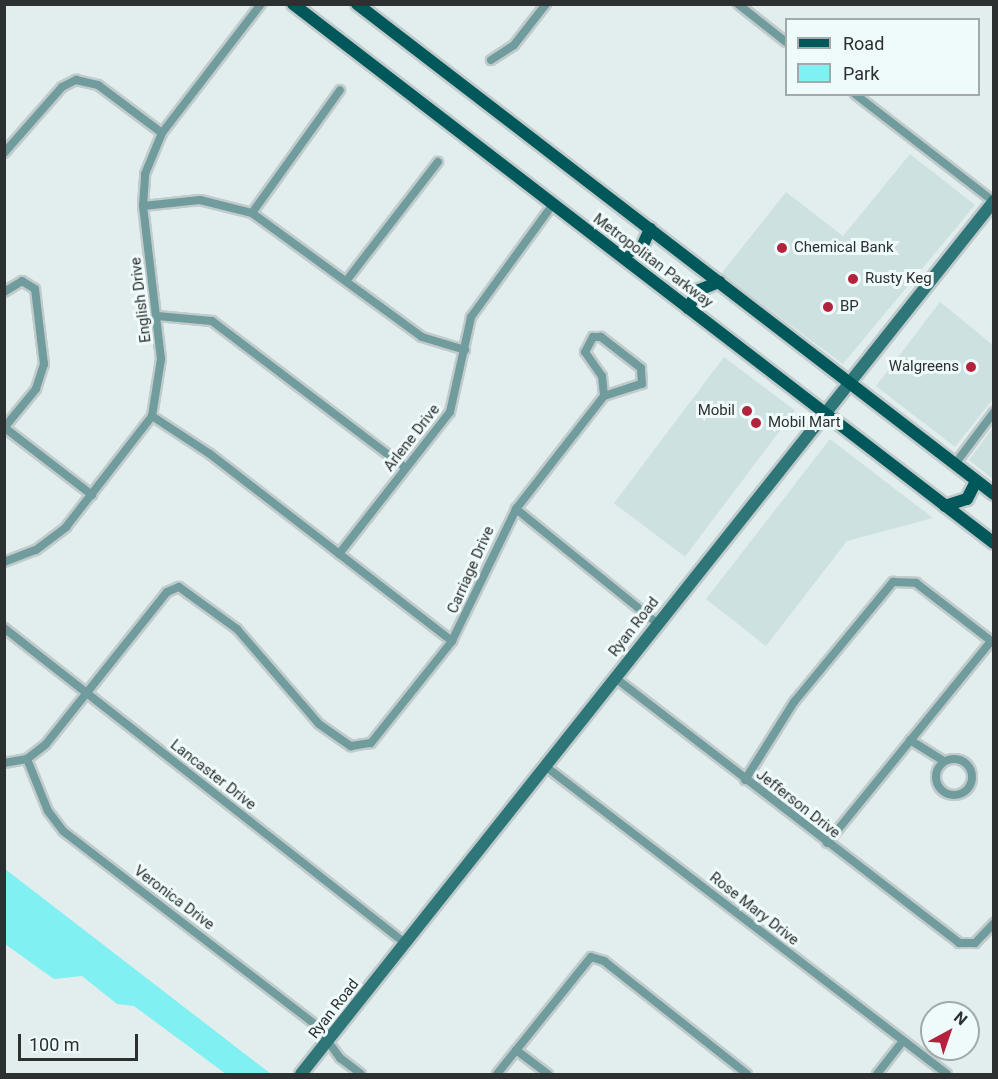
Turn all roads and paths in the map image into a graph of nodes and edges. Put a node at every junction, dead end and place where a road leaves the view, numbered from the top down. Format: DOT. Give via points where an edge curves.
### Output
graph roads {
  1 [pos="261,4"];
  2 [pos="293,4"];
  3 [pos="357,4"];
  4 [pos="546,4"];
  5 [pos="738,4"];
  6 [pos="785,41"];
  7 [pos="491,60"];
  8 [pos="340,90"];
  9 [pos="858,96"];
  10 [pos="162,133"];
  11 [pos="4,153"];
  12 [pos="438,162"];
  13 [pos="993,201"];
  14 [pos="553,204"];
  15 [pos="143,206"];
  16 [pos="252,213"];
  17 [pos="650,229"];
  18 [pos="620,255"];
  19 [pos="346,280"];
  20 [pos="719,282"];
  21 [pos="4,292"];
  22 [pos="688,308"];
  23 [pos="157,316"];
  24 [pos="465,350"];
  25 [pos="848,381"];
  26 [pos="604,396"];
  27 [pos="824,412"];
  28 [pos="993,412"];
  29 [pos="152,416"];
  30 [pos="5,428"];
  31 [pos="955,464"];
  32 [pos="406,468"];
  33 [pos="976,481"];
  34 [pos="993,494"];
  35 [pos="92,495"];
  36 [pos="945,506"];
  37 [pos="516,509"];
  38 [pos="993,543"];
  39 [pos="339,554"];
  40 [pos="4,562"];
  41 [pos="657,623"];
  42 [pos="4,628"];
  43 [pos="452,641"];
  44 [pos="992,642"];
  45 [pos="614,677"];
  46 [pos="87,693"];
  47 [pos="910,740"];
  48 [pos="27,759"];
  49 [pos="939,760"];
  50 [pos="4,764"];
  51 [pos="545,766"];
  52 [pos="745,780"];
  53 [pos="827,843"];
  54 [pos="993,924"];
  55 [pos="405,943"];
  56 [pos="903,1041"];
  57 [pos="327,1042"];
  58 [pos="516,1050"];
  59 [pos="301,1074"];
  60 [pos="362,1074"];
  61 [pos="497,1074"];
  62 [pos="548,1074"];
  63 [pos="747,1074"];
  64 [pos="877,1074"];
  65 [pos="947,1074"];
  1 -- 10 [label="street, English Drive"];
  2 -- 14 [label="main road, Metropolitan Parkway"];
  3 -- 17 [label="main road, Metropolitan Parkway"];
  4 -- 7 [label="street" via="514,45"];
  5 -- 6 [label="street"];
  8 -- 16 [label="street"];
  9 -- 13 [label="street"];
  10 -- 11 [label="street" via="98,85 76,80 62,87"];
  10 -- 15 [label="street, English Drive" via="145,174"];
  12 -- 19 [label="street"];
  13 -- 25 [label="main road, Ryan Road"];
  14 -- 18 [label="main road, Metropolitan Parkway"];
  14 -- 24 [label="street, Arlene Drive" via="477,305"];
  15 -- 16 [label="street" via="200,200"];
  15 -- 23 [label="street, English Drive"];
  16 -- 19 [label="street"];
  17 -- 18 [label="main road" via="642,247"];
  17 -- 20 [label="main road, Metropolitan Parkway"];
  18 -- 22 [label="main road, Metropolitan Parkway"];
  19 -- 24 [label="street" via="422,337"];
  20 -- 22 [label="main road" via="699,290"];
  20 -- 25 [label="main road, Metropolitan Parkway"];
  21 -- 30 [label="street" via="22,281 35,289 44,364 36,389"];
  22 -- 27 [label="main road, Metropolitan Parkway"];
  23 -- 29 [label="street, English Drive" via="161,378"];
  23 -- 32 [label="street" via="212,321"];
  24 -- 32 [label="street, Arlene Drive" via="453,406"];
  25 -- 27 [label="main road, Ryan Road"];
  25 -- 31 [label="main road, Metropolitan Parkway"];
  26 -- 26 [label="street" via="637,387 644,373 601,337 593,337 585,352 602,376"];
  26 -- 37 [label="street, Carriage Drive"];
  27 -- 36 [label="main road, Metropolitan Parkway"];
  27 -- 41 [label="main road, Ryan Road"];
  28 -- 31 [label="street"];
  29 -- 35 [label="street, English Drive"];
  29 -- 39 [label="street" via="176,429"];
  30 -- 35 [label="street"];
  31 -- 33 [label="main road, Metropolitan Parkway"];
  32 -- 39 [label="street, Arlene Drive"];
  33 -- 34 [label="main road, Metropolitan Parkway"];
  33 -- 36 [label="main road" via="967,499"];
  35 -- 40 [label="street, English Drive" via="55,538"];
  36 -- 38 [label="main road, Metropolitan Parkway"];
  37 -- 41 [label="street"];
  37 -- 43 [label="street, Carriage Drive"];
  39 -- 43 [label="street"];
  41 -- 45 [label="main road, Ryan Road"];
  42 -- 46 [label="street, Lancaster Drive"];
  43 -- 46 [label="street, Carriage Drive" via="374,739 358,747 319,724 237,629 179,587 166,592"];
  44 -- 47 [label="street"];
  44 -- 52 [label="street" via="916,583 897,580 879,595 794,702"];
  45 -- 51 [label="main road, Ryan Road"];
  45 -- 52 [label="street, Jefferson Drive"];
  46 -- 48 [label="street" via="52,738"];
  46 -- 55 [label="street, Lancaster Drive"];
  47 -- 49 [label="street"];
  47 -- 53 [label="street"];
  48 -- 50 [label="street"];
  48 -- 57 [label="street, Veronica Drive" via="48,811 63,831 316,1025"];
  49 -- 49 [label="street" via="939,791 946,798 960,793 971,778 967,761"];
  51 -- 55 [label="main road, Ryan Road"];
  51 -- 56 [label="street, Rose Mary Drive"];
  52 -- 53 [label="street, Jefferson Drive"];
  53 -- 54 [label="street, Jefferson Drive" via="951,938 969,945"];
  55 -- 57 [label="main road, Ryan Road"];
  56 -- 64 [label="street"];
  56 -- 65 [label="street, Rose Mary Drive"];
  57 -- 59 [label="main road, Ryan Road"];
  57 -- 60 [label="street, Veronica Drive"];
  58 -- 61 [label="street"];
  58 -- 62 [label="street"];
  58 -- 63 [label="street" via="591,957 604,961"];
}
